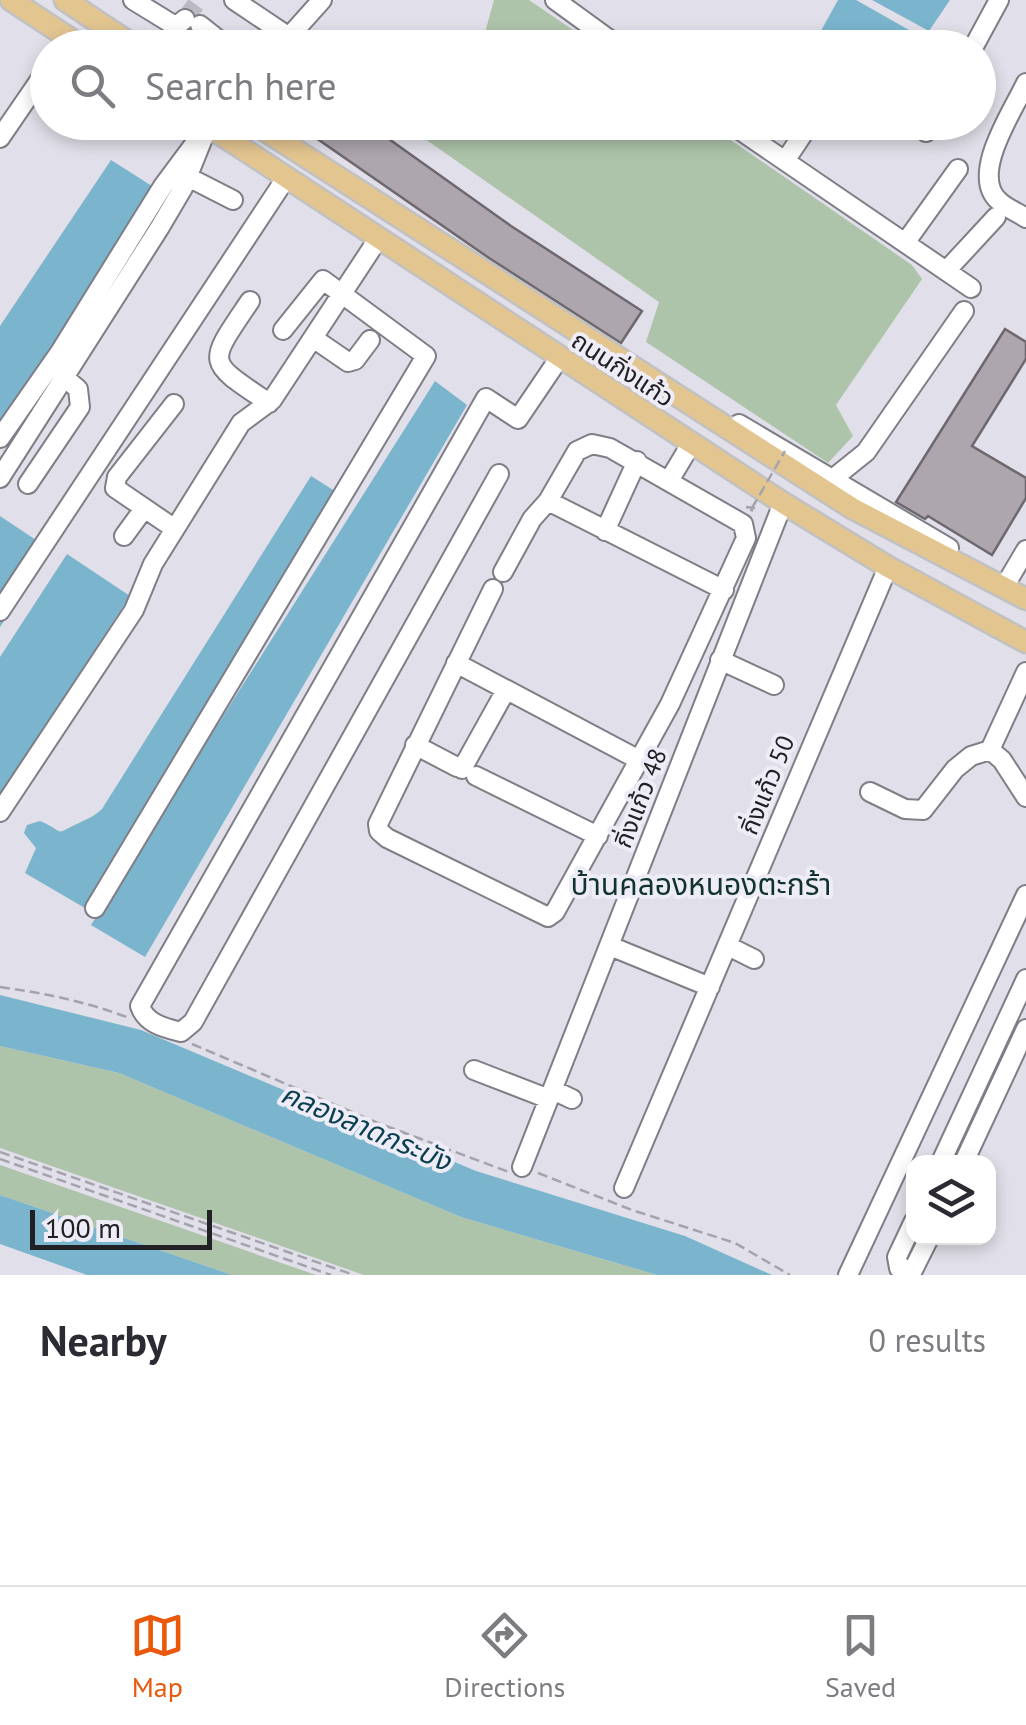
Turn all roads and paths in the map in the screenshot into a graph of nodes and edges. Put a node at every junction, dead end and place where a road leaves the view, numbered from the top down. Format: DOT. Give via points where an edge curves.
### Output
graph roads {
  1 [pos="11,0"];
  2 [pos="65,0"];
  3 [pos="134,0"];
  4 [pos="234,0"];
  5 [pos="322,0"];
  6 [pos="555,0"];
  7 [pos="999,0"];
  8 [pos="52,30"];
  9 [pos="111,30"];
  10 [pos="203,30"];
  11 [pos="270,30"];
  12 [pos="295,30"];
  13 [pos="596,30"];
  14 [pos="983,30"];
  15 [pos="1026,83"];
  16 [pos="30,94"];
  17 [pos="0,138"];
  18 [pos="196,140"];
  19 [pos="201,140"];
  20 [pos="230,140"];
  21 [pos="280,140"];
  22 [pos="754,140"];
  23 [pos="799,140"];
  24 [pos="785,162"];
  25 [pos="958,169"];
  26 [pos="188,177"];
  27 [pos="286,178"];
  28 [pos="234,200"];
  29 [pos="996,216"];
  30 [pos="1026,218"];
  31 [pos="378,239"];
  32 [pos="905,243"];
  33 [pos="947,270"];
  34 [pos="971,288"];
  35 [pos="343,292"];
  36 [pos="250,301"];
  37 [pos="964,311"];
  38 [pos="283,330"];
  39 [pos="313,338"];
  40 [pos="370,340"];
  41 [pos="560,358"];
  42 [pos="64,378"];
  43 [pos="269,403"];
  44 [pos="174,404"];
  45 [pos="0,438"];
  46 [pos="691,444"];
  47 [pos="785,451"];
  48 [pos="637,461"];
  49 [pos="499,474"];
  50 [pos="0,478"];
  51 [pos="670,479"];
  52 [pos="28,484"];
  53 [pos="827,484"];
  54 [pos="548,502"];
  55 [pos="783,502"];
  56 [pos="143,510"];
  57 [pos="752,510"];
  58 [pos="175,529"];
  59 [pos="605,531"];
  60 [pos="124,536"];
  61 [pos="1026,550"];
  62 [pos="888,567"];
  63 [pos="503,572"];
  64 [pos="1005,584"];
  65 [pos="493,590"];
  66 [pos="724,590"];
  67 [pos="1026,597"];
  68 [pos="0,611"];
  69 [pos="1026,642"];
  70 [pos="720,660"];
  71 [pos="456,663"];
  72 [pos="1026,672"];
  73 [pos="774,685"];
  74 [pos="506,690"];
  75 [pos="415,745"];
  76 [pos="990,750"];
  77 [pos="641,761"];
  78 [pos="465,771"];
  79 [pos="870,792"];
  80 [pos="1026,797"];
  81 [pos="0,812"];
  82 [pos="598,836"];
  83 [pos="1026,895"];
  84 [pos="95,908"];
  85 [pos="610,946"];
  86 [pos="728,946"];
  87 [pos="754,959"];
  88 [pos="1026,979"];
  89 [pos="0,987"];
  90 [pos="710,987"];
  91 [pos="140,1022"];
  92 [pos="1026,1029"];
  93 [pos="190,1043"];
  94 [pos="474,1070"];
  95 [pos="665,1089"];
  96 [pos="551,1094"];
  97 [pos="572,1099"];
  98 [pos="682,1099"];
  99 [pos="0,1152"];
  100 [pos="944,1155"];
  101 [pos="967,1155"];
  102 [pos="0,1159"];
  103 [pos="522,1166"];
  104 [pos="624,1188"];
  105 [pos="906,1238"];
  106 [pos="925,1245"];
  107 [pos="332,1275"];
  108 [pos="354,1275"];
  109 [pos="790,1275"];
  110 [pos="848,1275"];
  1 -- 8 [label="main road"];
  2 -- 9 [label="main road"];
  3 -- 10 [label="street" via="172,24 192,22"];
  4 -- 11 [label="street"];
  5 -- 12 [label="street"];
  6 -- 13 [label="street"];
  7 -- 14 [label="street"];
  15 -- 30 [label="street" via="988,172 997,200"];
  16 -- 17 [label="street"];
  18 -- 45 [label="street"];
  19 -- 26 [label="street"];
  20 -- 27 [label="main road, ถนนกิ่งแก้ว"];
  21 -- 53 [label="main road, ถนนกิ่งแก้ว"];
  22 -- 24 [label="street"];
  23 -- 24 [label="street"];
  24 -- 32 [label="street"];
  25 -- 32 [label="street"];
  26 -- 28 [label="street"];
  26 -- 42 [label="street"];
  27 -- 31 [label="main road, ถนนกิ่งแก้ว"];
  27 -- 68 [label="street"];
  29 -- 33 [label="street"];
  31 -- 35 [label="street"];
  31 -- 41 [label="main road, ถนนกิ่งแก้ว"];
  32 -- 33 [label="street"];
  33 -- 34 [label="street"];
  35 -- 38 [label="street" via="320,282"];
  35 -- 39 [label="street"];
  35 -- 84 [label="street" via="426,356"];
  36 -- 43 [label="street" via="218,359 224,373"];
  37 -- 53 [label="street" via="866,452"];
  39 -- 40 [label="street" via="348,362"];
  39 -- 43 [label="street"];
  41 -- 46 [label="main road, ถนนกิ่งแก้ว"];
  41 -- 49 [label="street" via="518,420 486,398 140,1006 160,1027 181,1032 193,1022"];
  42 -- 50 [label="street"];
  42 -- 52 [label="street" via="78,390 80,407"];
  43 -- 58 [label="street" via="241,423"];
  44 -- 56 [label="street" via="115,484"];
  46 -- 51 [label="street"];
  46 -- 55 [label="main road, ถนนกิ่งแก้ว"];
  47 -- 57 [label="path, bridge"];
  48 -- 51 [label="street"];
  48 -- 54 [label="street" via="597,444 584,447"];
  48 -- 59 [label="street"];
  51 -- 66 [label="street" via="747,530"];
  53 -- 64 [label="main road, ถนนกิ่งแก้ว"];
  54 -- 59 [label="street"];
  54 -- 63 [label="street"];
  55 -- 62 [label="main road, ถนนกิ่งแก้ว"];
  55 -- 70 [label="street, กิ่งแก้ว 48" via="739,637"];
  56 -- 58 [label="street"];
  56 -- 60 [label="street"];
  58 -- 81 [label="street" via="134,610"];
  59 -- 66 [label="street"];
  61 -- 64 [label="street"];
  62 -- 69 [label="main road, ถนนกิ่งแก้ว"];
  62 -- 86 [label="street, กิ่งแก้ว 50"];
  64 -- 67 [label="main road, ถนนกิ่งแก้ว"];
  65 -- 71 [label="street"];
  66 -- 77 [label="street"];
  70 -- 73 [label="street"];
  70 -- 85 [label="street, กิ่งแก้ว 48"];
  71 -- 74 [label="street"];
  71 -- 75 [label="street"];
  72 -- 76 [label="street"];
  74 -- 77 [label="street"];
  74 -- 78 [label="street"];
  75 -- 78 [label="street"];
  75 -- 82 [label="street" via="379,818 387,838 544,916 552,915"];
  76 -- 79 [label="street" via="955,770 923,810 906,810"];
  76 -- 80 [label="street"];
  77 -- 82 [label="street"];
  78 -- 82 [label="street"];
  83 -- 110 [label="street"];
  85 -- 90 [label="street"];
  85 -- 96 [label="street, กิ่งแก้ว 48"];
  86 -- 87 [label="street"];
  86 -- 90 [label="street, กิ่งแก้ว 50"];
  88 -- 100 [label="street"];
  89 -- 91 [label="path"];
  90 -- 95 [label="street, กิ่งแก้ว 50"];
  92 -- 101 [label="street"];
  93 -- 103 [label="path" via="519,1176"];
  94 -- 96 [label="street"];
  95 -- 98 [label="street"];
  95 -- 104 [label="street, กิ่งแก้ว 50"];
  96 -- 97 [label="street"];
  96 -- 103 [label="street, กิ่งแก้ว 48"];
  99 -- 108 [label="path"];
  102 -- 107 [label="path"];
  103 -- 109 [label="path" via="736,1243"];
  105 -- 106 [label="street" via="899,1268 912,1270"];
}
